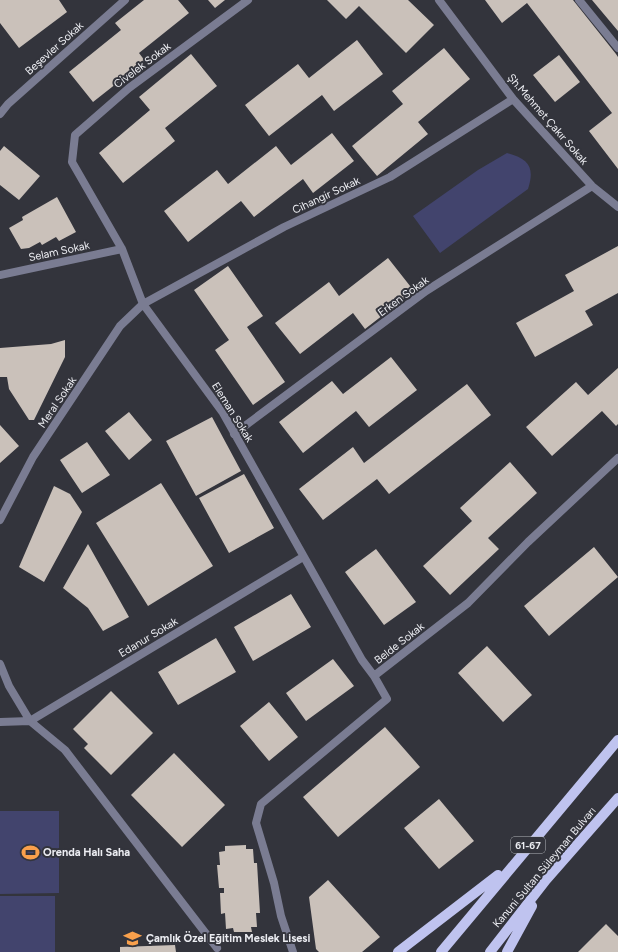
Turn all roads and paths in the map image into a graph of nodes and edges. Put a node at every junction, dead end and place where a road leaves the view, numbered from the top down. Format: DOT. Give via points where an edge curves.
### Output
graph roads {
  1 [pos="125,0"];
  2 [pos="248,0"];
  3 [pos="439,0"];
  4 [pos="579,0"];
  5 [pos="618,48"];
  6 [pos="513,98"];
  7 [pos="0,114"];
  8 [pos="72,162"];
  9 [pos="592,186"];
  10 [pos="618,207"];
  11 [pos="122,249"];
  12 [pos="0,275"];
  13 [pos="143,304"];
  14 [pos="234,434"];
  15 [pos="618,458"];
  16 [pos="0,520"];
  17 [pos="303,557"];
  18 [pos="0,664"];
  19 [pos="374,676"];
  20 [pos="30,721"];
  21 [pos="0,722"];
  22 [pos="618,740"];
  23 [pos="618,798"];
  24 [pos="512,864"];
  25 [pos="546,880"];
  26 [pos="217,948"];
  27 [pos="293,952"];
  28 [pos="398,952"];
  29 [pos="440,952"];
  30 [pos="490,952"];
  31 [pos="507,952"];
  1 -- 7 [label="street, Beşevler Sokak"];
  2 -- 8 [label="street, Civelek Sokak" via="129,88 75,135"];
  3 -- 6 [label="street, Şh.Mehmet Çakır Sokak"];
  4 -- 5 [label="street"];
  6 -- 9 [label="street, Şh.Mehmet Çakır Sokak"];
  6 -- 13 [label="street, Cihangir Sokak" via="390,177 284,227"];
  8 -- 11 [label="street, Eleman Sokak"];
  9 -- 10 [label="street, Şh.Mehmet Çakır Sokak"];
  9 -- 14 [label="street, Erken Sokak" via="426,291"];
  11 -- 12 [label="street, Selam Sokak"];
  11 -- 13 [label="street, Eleman Sokak"];
  13 -- 14 [label="street, Eleman Sokak" via="222,413"];
  13 -- 16 [label="street, Meral Sokak" via="120,326 42,444"];
  14 -- 17 [label="street, Eleman Sokak"];
  15 -- 19 [label="street, Belde Sokak" via="528,542 468,603"];
  17 -- 19 [label="street, Eleman Sokak" via="362,660"];
  17 -- 20 [label="street, Edanur Sokak"];
  18 -- 20 [label="street"];
  19 -- 27 [label="street, Belde Sokak" via="387,699 261,804 256,824"];
  20 -- 21 [label="street, Edanur Sokak"];
  20 -- 26 [label="street" via="65,750"];
  22 -- 24 [label="main road, 61-67"];
  23 -- 25 [label="main road, Kanuni Sultan Süleyman Bulvarı"];
  24 -- 28 [label="main road, 61-67"];
  24 -- 29 [label="main road, 61-67"];
  25 -- 30 [label="main road, Kanuni Sultan Süleyman Bulvarı"];
  25 -- 31 [label="main road"];
}
